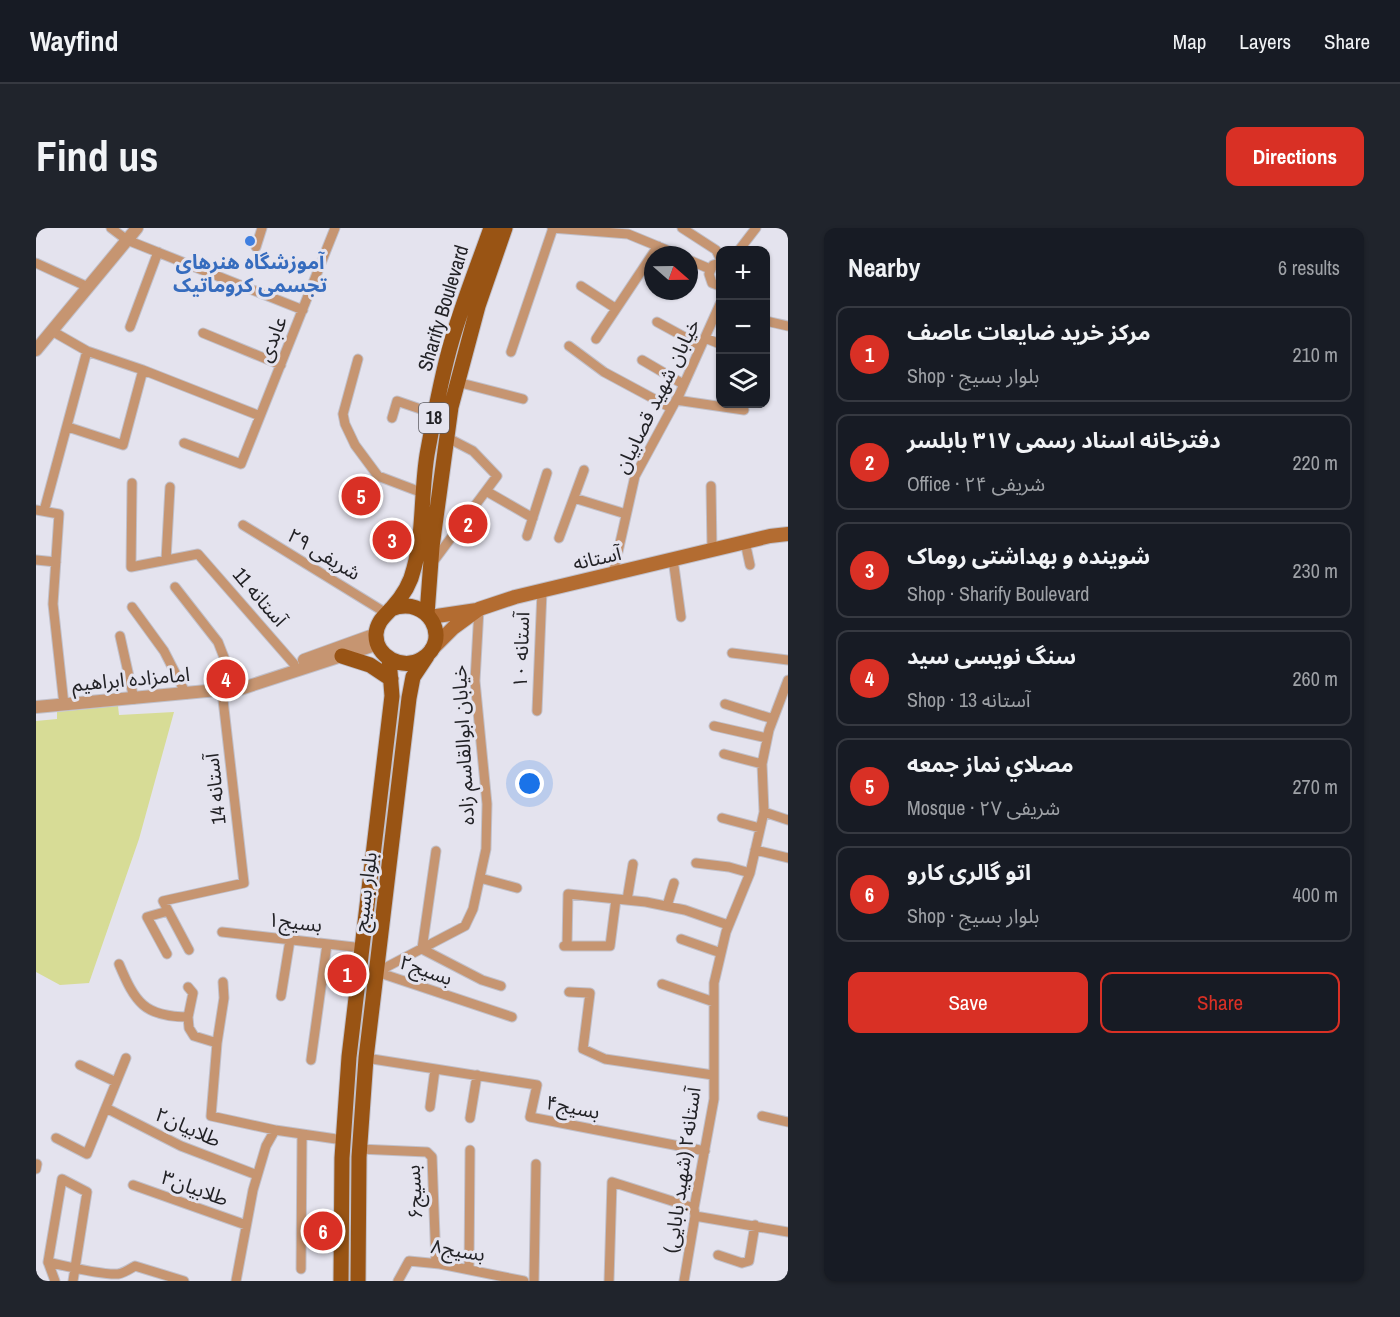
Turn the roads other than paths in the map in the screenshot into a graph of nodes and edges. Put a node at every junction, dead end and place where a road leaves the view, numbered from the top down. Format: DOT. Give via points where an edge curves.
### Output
graph roads {
  1 [pos="111,228"];
  2 [pos="137,228"];
  3 [pos="262,228"];
  4 [pos="335,228"];
  5 [pos="491,228"];
  6 [pos="505,228"];
  7 [pos="552,228"];
  8 [pos="682,228"];
  9 [pos="756,228"];
  10 [pos="572,229"];
  11 [pos="127,240"];
  12 [pos="658,246"];
  13 [pos="743,246"];
  14 [pos="256,247"];
  15 [pos="716,250"];
  16 [pos="158,252"];
  17 [pos="36,263"];
  18 [pos="698,264"];
  19 [pos="716,264"];
  20 [pos="644,266"];
  21 [pos="710,269"];
  22 [pos="716,284"];
  23 [pos="581,286"];
  24 [pos="88,287"];
  25 [pos="615,308"];
  26 [pos="303,310"];
  27 [pos="716,316"];
  28 [pos="657,322"];
  29 [pos="770,322"];
  30 [pos="788,326"];
  31 [pos="130,327"];
  32 [pos="52,331"];
  33 [pos="203,333"];
  34 [pos="596,339"];
  35 [pos="703,342"];
  36 [pos="716,344"];
  37 [pos="569,346"];
  38 [pos="36,350"];
  39 [pos="87,351"];
  40 [pos="511,352"];
  41 [pos="358,359"];
  42 [pos="642,360"];
  43 [pos="281,365"];
  44 [pos="142,370"];
  45 [pos="457,382"];
  46 [pos="683,384"];
  47 [pos="523,399"];
  48 [pos="674,404"];
  49 [pos="744,410"];
  50 [pos="435,414"];
  51 [pos="260,416"];
  52 [pos="392,418"];
  53 [pos="68,426"];
  54 [pos="446,437"];
  55 [pos="184,443"];
  56 [pos="584,470"];
  57 [pos="547,473"];
  58 [pos="132,483"];
  59 [pos="711,486"];
  60 [pos="170,488"];
  61 [pos="486,491"];
  62 [pos="423,493"];
  63 [pos="574,498"];
  64 [pos="40,511"];
  65 [pos="626,514"];
  66 [pos="533,518"];
  67 [pos="243,525"];
  68 [pos="788,534"];
  69 [pos="527,536"];
  70 [pos="559,538"];
  71 [pos="745,542"];
  72 [pos="712,550"];
  73 [pos="673,559"];
  74 [pos="36,560"];
  75 [pos="166,560"];
  76 [pos="56,562"];
  77 [pos="750,565"];
  78 [pos="429,570"];
  79 [pos="413,573"];
  80 [pos="613,574"];
  81 [pos="175,587"];
  82 [pos="542,591"];
  83 [pos="132,607"];
  84 [pos="479,609"];
  85 [pos="389,611"];
  86 [pos="429,616"];
  87 [pos="681,617"];
  88 [pos="120,636"];
  89 [pos="377,639"];
  90 [pos="732,652"];
  91 [pos="428,653"];
  92 [pos="342,656"];
  93 [pos="389,659"];
  94 [pos="788,660"];
  95 [pos="294,664"];
  96 [pos="391,679"];
  97 [pos="788,680"];
  98 [pos="228,687"];
  99 [pos="186,694"];
  100 [pos="134,699"];
  101 [pos="725,704"];
  102 [pos="64,705"];
  103 [pos="36,707"];
  104 [pos="537,711"];
  105 [pos="773,718"];
  106 [pos="714,726"];
  107 [pos="767,738"];
  108 [pos="724,753"];
  109 [pos="762,764"];
  110 [pos="764,812"];
  111 [pos="722,818"];
  112 [pos="788,820"];
  113 [pos="760,828"];
  114 [pos="755,850"];
  115 [pos="436,851"];
  116 [pos="788,858"];
  117 [pos="696,863"];
  118 [pos="633,864"];
  119 [pos="750,873"];
  120 [pos="480,878"];
  121 [pos="674,883"];
  122 [pos="517,888"];
  123 [pos="616,899"];
  124 [pos="627,900"];
  125 [pos="667,906"];
  126 [pos="168,911"];
  127 [pos="728,925"];
  128 [pos="222,933"];
  129 [pos="681,939"];
  130 [pos="290,940"];
  131 [pos="327,944"];
  132 [pos="363,948"];
  133 [pos="422,949"];
  134 [pos="189,950"];
  135 [pos="721,953"];
  136 [pos="167,954"];
  137 [pos="119,964"];
  138 [pos="377,972"];
  139 [pos="223,982"];
  140 [pos="662,984"];
  141 [pos="501,986"];
  142 [pos="188,987"];
  143 [pos="570,992"];
  144 [pos="281,996"];
  145 [pos="714,1002"];
  146 [pos="188,1017"];
  147 [pos="512,1017"];
  148 [pos="217,1043"];
  149 [pos="126,1058"];
  150 [pos="366,1058"];
  151 [pos="311,1060"];
  152 [pos="80,1065"];
  153 [pos="435,1069"];
  154 [pos="713,1075"];
  155 [pos="477,1076"];
  156 [pos="116,1082"];
  157 [pos="430,1107"];
  158 [pos="106,1108"];
  159 [pos="762,1116"];
  160 [pos="470,1118"];
  161 [pos="788,1122"];
  162 [pos="275,1130"];
  163 [pos="302,1134"];
  164 [pos="56,1138"];
  165 [pos="343,1140"];
  166 [pos="360,1149"];
  167 [pos="470,1150"];
  168 [pos="705,1151"];
  169 [pos="536,1164"];
  170 [pos="257,1175"];
  171 [pos="133,1185"];
  172 [pos="695,1212"];
  173 [pos="246,1225"];
  174 [pos="755,1225"];
  175 [pos="788,1232"];
  176 [pos="718,1255"];
  177 [pos="52,1263"];
  178 [pos="435,1263"];
  179 [pos="75,1268"];
  180 [pos="301,1269"];
  181 [pos="470,1269"];
  182 [pos="486,1277"];
  183 [pos="55,1281"];
  184 [pos="73,1281"];
  185 [pos="183,1281"];
  186 [pos="236,1281"];
  187 [pos="341,1281"];
  188 [pos="358,1281"];
  189 [pos="398,1281"];
  190 [pos="524,1281"];
  191 [pos="534,1281"];
  192 [pos="609,1281"];
  193 [pos="684,1281"];
  1 -- 11 [label="street"];
  2 -- 11 [label="street"];
  3 -- 14 [label="street"];
  4 -- 26 [label="street, عابدی"];
  5 -- 50 [label="main road, Sharify Boulevard / 18" via="452,340"];
  6 -- 45 [label="main road, Sharify Boulevard / 18"];
  7 -- 10 [label="street"];
  7 -- 40 [label="street"];
  8 -- 15 [label="street"];
  9 -- 13 [label="street"];
  10 -- 12 [label="street" via="628,234"];
  11 -- 16 [label="street"];
  11 -- 24 [label="street"];
  16 -- 26 [label="street"];
  16 -- 31 [label="street"];
  17 -- 24 [label="street"];
  18 -- 21 [label="street"];
  19 -- 21 [label="street"];
  20 -- 25 [label="street"];
  21 -- 22 [label="street" via="710,279"];
  23 -- 25 [label="street"];
  24 -- 32 [label="street"];
  25 -- 34 [label="street"];
  26 -- 43 [label="street, عابدی"];
  27 -- 35 [label="street, خیابان شهید قصابیان"];
  28 -- 35 [label="street"];
  29 -- 30 [label="street"];
  32 -- 38 [label="street"];
  32 -- 39 [label="street"];
  33 -- 43 [label="street"];
  35 -- 36 [label="street"];
  35 -- 46 [label="street, خیابان شهید قصابیان"];
  37 -- 48 [label="street" via="604,372"];
  39 -- 44 [label="street"];
  39 -- 53 [label="street"];
  41 -- 62 [label="street" via="343,414 355,445 378,476"];
  42 -- 46 [label="street"];
  43 -- 51 [label="street, عابدی"];
  44 -- 51 [label="street"];
  44 -- 53 [label="street" via="123,446"];
  45 -- 47 [label="street"];
  45 -- 54 [label="main road, Sharify Boulevard / 18"];
  46 -- 48 [label="street, خیابان شهید قصابیان"];
  48 -- 49 [label="street"];
  48 -- 65 [label="street, خیابان شهید قصابیان" via="635,476"];
  50 -- 52 [label="street" via="397,401"];
  50 -- 62 [label="main road, Sharify Boulevard / 18"];
  51 -- 55 [label="street, عابدی" via="241,464"];
  53 -- 64 [label="street"];
  54 -- 61 [label="street" via="473,451 497,476"];
  54 -- 78 [label="main road, Sharify Boulevard / 18"];
  56 -- 63 [label="street"];
  57 -- 66 [label="street"];
  58 -- 75 [label="street" via="131,567"];
  59 -- 72 [label="street"];
  60 -- 75 [label="street"];
  61 -- 66 [label="street"];
  61 -- 78 [label="street"];
  62 -- 79 [label="main road, Sharify Boulevard / 18"];
  63 -- 65 [label="street"];
  63 -- 70 [label="street"];
  64 -- 76 [label="street" via="59,514"];
  65 -- 80 [label="street, خیابان شهید قصابیان"];
  66 -- 69 [label="street"];
  67 -- 85 [label="street, شریفی ۲۹"];
  68 -- 71 [label="main road, آستانه"];
  71 -- 72 [label="main road, آستانه"];
  71 -- 77 [label="street"];
  72 -- 73 [label="main road, آستانه"];
  73 -- 80 [label="main road, آستانه"];
  73 -- 87 [label="street"];
  74 -- 76 [label="street"];
  75 -- 95 [label="street, آستانه 11" via="198,554"];
  76 -- 102 [label="street" via="53,604"];
  78 -- 79 [label="main road" via="423,583 418,584"];
  78 -- 86 [label="main road, Sharify Boulevard / 18"];
  79 -- 85 [label="main road, Sharify Boulevard / 18"];
  80 -- 82 [label="main road, آستانه"];
  81 -- 98 [label="street, آستانه 14" via="218,642"];
  82 -- 84 [label="main road, آستانه"];
  82 -- 104 [label="street, آستانه ۱۰"];
  83 -- 99 [label="street" via="164,651"];
  84 -- 86 [label="main road"];
  84 -- 91 [label="main road, آستانه"];
  84 -- 120 [label="street, خیابان ابوالقاسم زاده" via="475,681 487,804 486,849"];
  85 -- 86 [label="main road" via="406,605"];
  85 -- 89 [label="main road, 18" via="378,626"];
  86 -- 91 [label="main road, 18" via="435,640"];
  88 -- 100 [label="street"];
  89 -- 92 [label="street, امامزاده ابراهیم"];
  89 -- 93 [label="main road"];
  89 -- 95 [label="street, امامزاده ابراهیم"];
  90 -- 94 [label="street"];
  91 -- 93 [label="main road" via="412,663"];
  91 -- 138 [label="main road, بلوار بسیج / 18" via="413,676 409,698"];
  92 -- 96 [label="main road" via="370,665"];
  92 -- 98 [label="street, امامزاده ابراهیم" via="234,691"];
  93 -- 96 [label="main road, بلوار بسیج"];
  95 -- 98 [label="street, امامزاده ابراهیم"];
  96 -- 132 [label="main road, بلوار بسیج"];
  97 -- 105 [label="street, آستانه۲ (شهید بابایی)"];
  98 -- 99 [label="street, امامزاده ابراهیم"];
  98 -- 126 [label="street, آستانه 14" via="244,883 163,901"];
  99 -- 100 [label="street, امامزاده ابراهیم"];
  100 -- 102 [label="street, امامزاده ابراهیم"];
  101 -- 105 [label="street"];
  102 -- 103 [label="street, امامزاده ابراهیم"];
  105 -- 107 [label="street, آستانه۲ (شهید بابایی)"];
  106 -- 107 [label="street"];
  107 -- 109 [label="street, آستانه۲ (شهید بابایی)"];
  108 -- 109 [label="street"];
  109 -- 110 [label="street, آستانه۲ (شهید بابایی)"];
  110 -- 112 [label="street"];
  110 -- 113 [label="street, آستانه۲ (شهید بابایی)"];
  111 -- 113 [label="street"];
  113 -- 114 [label="street, آستانه۲ (شهید بابایی)"];
  114 -- 116 [label="street"];
  114 -- 119 [label="street, آستانه۲ (شهید بابایی)"];
  115 -- 133 [label="street"];
  117 -- 119 [label="street"];
  118 -- 124 [label="street"];
  119 -- 127 [label="street, آستانه۲ (شهید بابایی)"];
  120 -- 122 [label="street"];
  120 -- 133 [label="street, خیابان ابوالقاسم زاده" via="465,926"];
  121 -- 125 [label="street"];
  123 -- 123 [label="street" via="568,894 565,946 610,946"];
  123 -- 124 [label="street"];
  124 -- 125 [label="street"];
  125 -- 127 [label="street"];
  126 -- 134 [label="street"];
  126 -- 136 [label="street" via="147,917"];
  127 -- 135 [label="street, آستانه۲ (شهید بابایی)"];
  128 -- 130 [label="street, بسیج۱"];
  129 -- 135 [label="street"];
  130 -- 131 [label="street, بسیج۱"];
  130 -- 144 [label="street"];
  131 -- 132 [label="street, بسیج۱"];
  131 -- 151 [label="street"];
  132 -- 165 [label="main road, بلوار بسیج"];
  133 -- 138 [label="street, بسیج۲"];
  133 -- 141 [label="street"];
  135 -- 145 [label="street, آستانه۲ (شهید بابایی)"];
  137 -- 146 [label="street" via="131,993 152,1011"];
  138 -- 147 [label="street, بسیج۲"];
  138 -- 150 [label="main road, بلوار بسیج / 18"];
  139 -- 148 [label="street"];
  140 -- 145 [label="street"];
  142 -- 146 [label="street" via="193,993"];
  143 -- 154 [label="street" via="590,993 583,1049 605,1059"];
  145 -- 154 [label="street, آستانه۲ (شهید بابایی)"];
  146 -- 148 [label="street" via="194,1036"];
  148 -- 162 [label="street" via="211,1116"];
  149 -- 156 [label="street"];
  150 -- 153 [label="street, بسیج۴"];
  150 -- 166 [label="main road, بلوار بسیج / 18"];
  152 -- 156 [label="street"];
  153 -- 155 [label="street, بسیج۴"];
  153 -- 157 [label="street"];
  154 -- 168 [label="street, آستانه۲ (شهید بابایی)" via="714,1099"];
  155 -- 160 [label="street"];
  155 -- 168 [label="street, بسیج۴" via="537,1085 530,1117"];
  156 -- 158 [label="street"];
  158 -- 164 [label="street" via="87,1154"];
  158 -- 170 [label="street, طلابیان۲" via="181,1146"];
  159 -- 161 [label="street"];
  162 -- 163 [label="street"];
  162 -- 170 [label="street"];
  163 -- 165 [label="street"];
  163 -- 180 [label="street"];
  165 -- 187 [label="main road, بلوار بسیج"];
  166 -- 178 [label="street, بسیج۶" via="427,1152 432,1156"];
  166 -- 188 [label="main road, بلوار بسیج / 18"];
  167 -- 181 [label="street"];
  168 -- 172 [label="street, آستانه۲ (شهید بابایی)"];
  169 -- 191 [label="street"];
  170 -- 173 [label="street"];
  171 -- 173 [label="street, طلابیان۳"];
  172 -- 174 [label="street"];
  172 -- 192 [label="street" via="612,1182"];
  172 -- 193 [label="street, آستانه۲ (شهید بابایی)"];
  173 -- 186 [label="street"];
  174 -- 175 [label="street"];
  174 -- 176 [label="street" via="749,1261 742,1263"];
  177 -- 179 [label="street"];
  177 -- 179 [label="street" via="62,1179 87,1192"];
  177 -- 183 [label="street"];
  178 -- 181 [label="street, بسیج۸"];
  178 -- 189 [label="street, بسیج۸" via="409,1261"];
  179 -- 184 [label="street"];
  179 -- 185 [label="street" via="120,1274 135,1266"];
  181 -- 182 [label="street, بسیج۸"];
  182 -- 190 [label="street, بسیج۸"];
}
